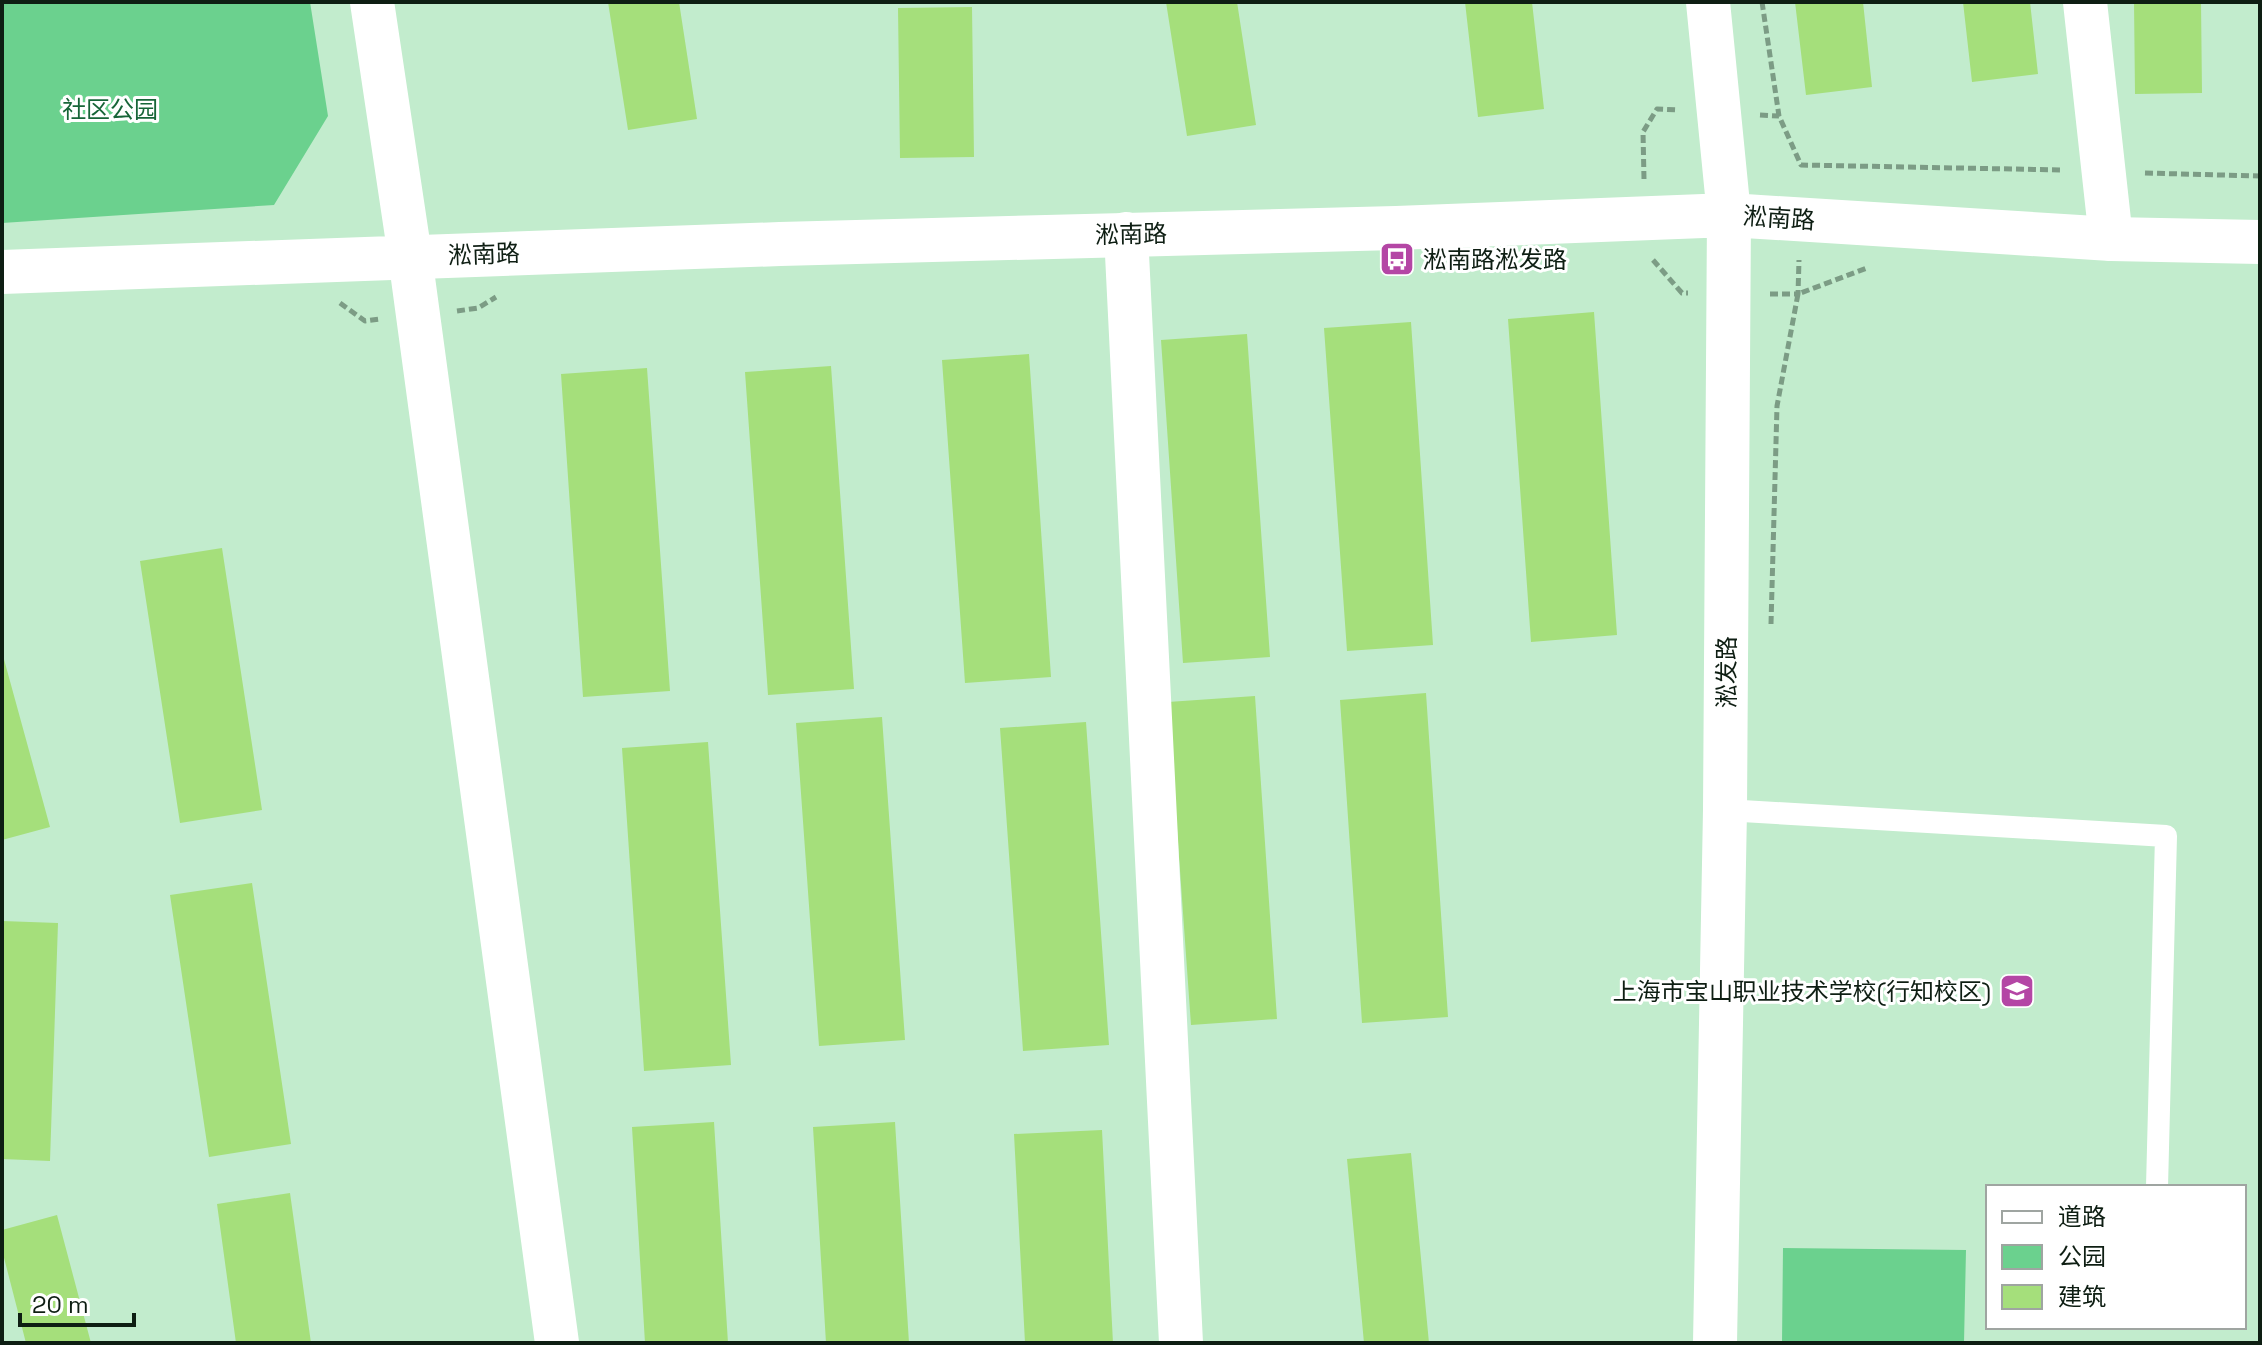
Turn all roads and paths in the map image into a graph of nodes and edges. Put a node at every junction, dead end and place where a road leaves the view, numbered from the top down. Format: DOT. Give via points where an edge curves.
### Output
graph roads {
  1 [pos="372,2"];
  2 [pos="1708,2"];
  3 [pos="1762,2"];
  4 [pos="2085,2"];
  5 [pos="2104,171"];
  6 [pos="2260,176"];
  7 [pos="1729,215"];
  8 [pos="1126,234"];
  9 [pos="2111,239"];
  10 [pos="2260,242"];
  11 [pos="410,256"];
  12 [pos="1878,268"];
  13 [pos="2,272"];
  14 [pos="1771,625"];
  15 [pos="1725,810"];
  16 [pos="2157,1185"];
  17 [pos="557,1343"];
  18 [pos="1181,1343"];
  19 [pos="1715,1343"];
  1 -- 11 [label="street"];
  2 -- 7 [label="street, 淞发路"];
  3 -- 5 [label="path" via="1779,116 1801,165"];
  4 -- 5 [label="street"];
  5 -- 6 [label="path"];
  5 -- 9 [label="street"];
  7 -- 8 [label="street, 淞南路"];
  7 -- 9 [label="street, 淞南路"];
  7 -- 15 [label="street, 淞发路"];
  8 -- 11 [label="street, 淞南路"];
  8 -- 18 [label="street"];
  9 -- 10 [label="street, 淞南路"];
  11 -- 13 [label="street, 淞南路"];
  11 -- 17 [label="street"];
  12 -- 14 [label="path" via="1862,268 1798,294 1777,406"];
  15 -- 16 [label="lane" via="2166,836"];
  15 -- 19 [label="street, 淞发路"];
}
